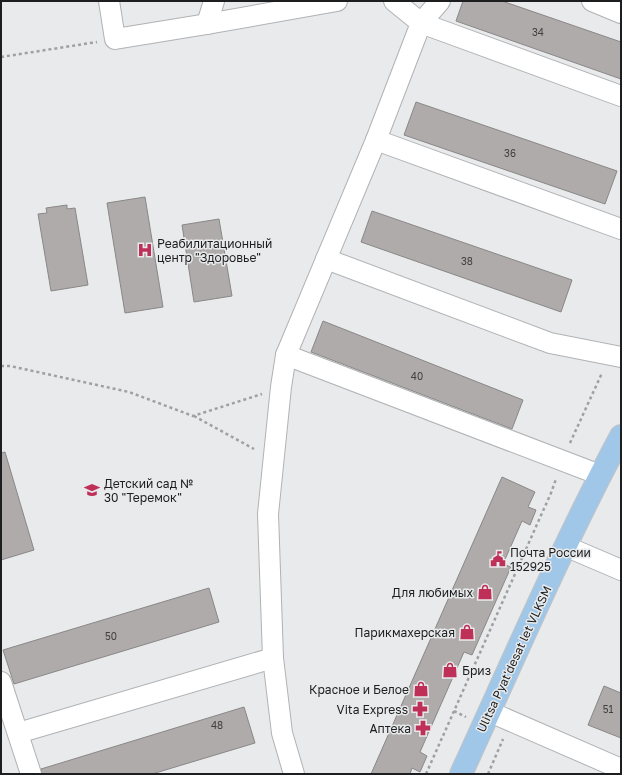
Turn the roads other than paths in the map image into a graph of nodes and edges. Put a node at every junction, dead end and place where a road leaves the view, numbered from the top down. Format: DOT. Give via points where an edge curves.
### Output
graph roads {
  1 [pos="109,1"];
  2 [pos="208,1"];
  3 [pos="214,1"];
  4 [pos="337,1"];
  5 [pos="394,1"];
  6 [pos="440,1"];
  7 [pos="592,1"];
  8 [pos="621,13"];
  9 [pos="421,23"];
  10 [pos="207,24"];
  11 [pos="621,96"];
  12 [pos="376,140"];
  13 [pos="621,229"];
  14 [pos="326,259"];
  15 [pos="286,355"];
  16 [pos="616,356"];
  17 [pos="621,436"];
  18 [pos="600,476"];
  19 [pos="565,546"];
  20 [pos="621,570"];
  21 [pos="273,658"];
  22 [pos="1,682"];
  23 [pos="5,706"];
  24 [pos="490,712"];
  25 [pos="18,733"];
  26 [pos="621,769"];
  27 [pos="30,774"];
  28 [pos="294,774"];
  29 [pos="461,774"];
  1 -- 10 [label="street" via="115,39"];
  2 -- 10 [label="street"];
  3 -- 10 [label="street"];
  4 -- 10 [label="street"];
  5 -- 9 [label="street"];
  6 -- 9 [label="street"];
  7 -- 8 [label="street"];
  9 -- 11 [label="street"];
  9 -- 12 [label="street"];
  12 -- 13 [label="street"];
  12 -- 14 [label="street"];
  14 -- 15 [label="street"];
  14 -- 16 [label="street" via="550,344"];
  15 -- 18 [label="street"];
  15 -- 21 [label="street" via="268,514"];
  17 -- 18 [label="main road, Ulitsa Pyat'desat let VLKSM"];
  18 -- 19 [label="main road, Ulitsa Pyat'desat let VLKSM"];
  19 -- 20 [label="street"];
  19 -- 24 [label="main road, Ulitsa Pyat'desat let VLKSM"];
  21 -- 25 [label="street"];
  21 -- 28 [label="street" via="282,733"];
  22 -- 23 [label="street"];
  23 -- 25 [label="street"];
  24 -- 26 [label="street"];
  24 -- 29 [label="main road, Ulitsa Pyat'desat let VLKSM"];
  25 -- 27 [label="street"];
}
